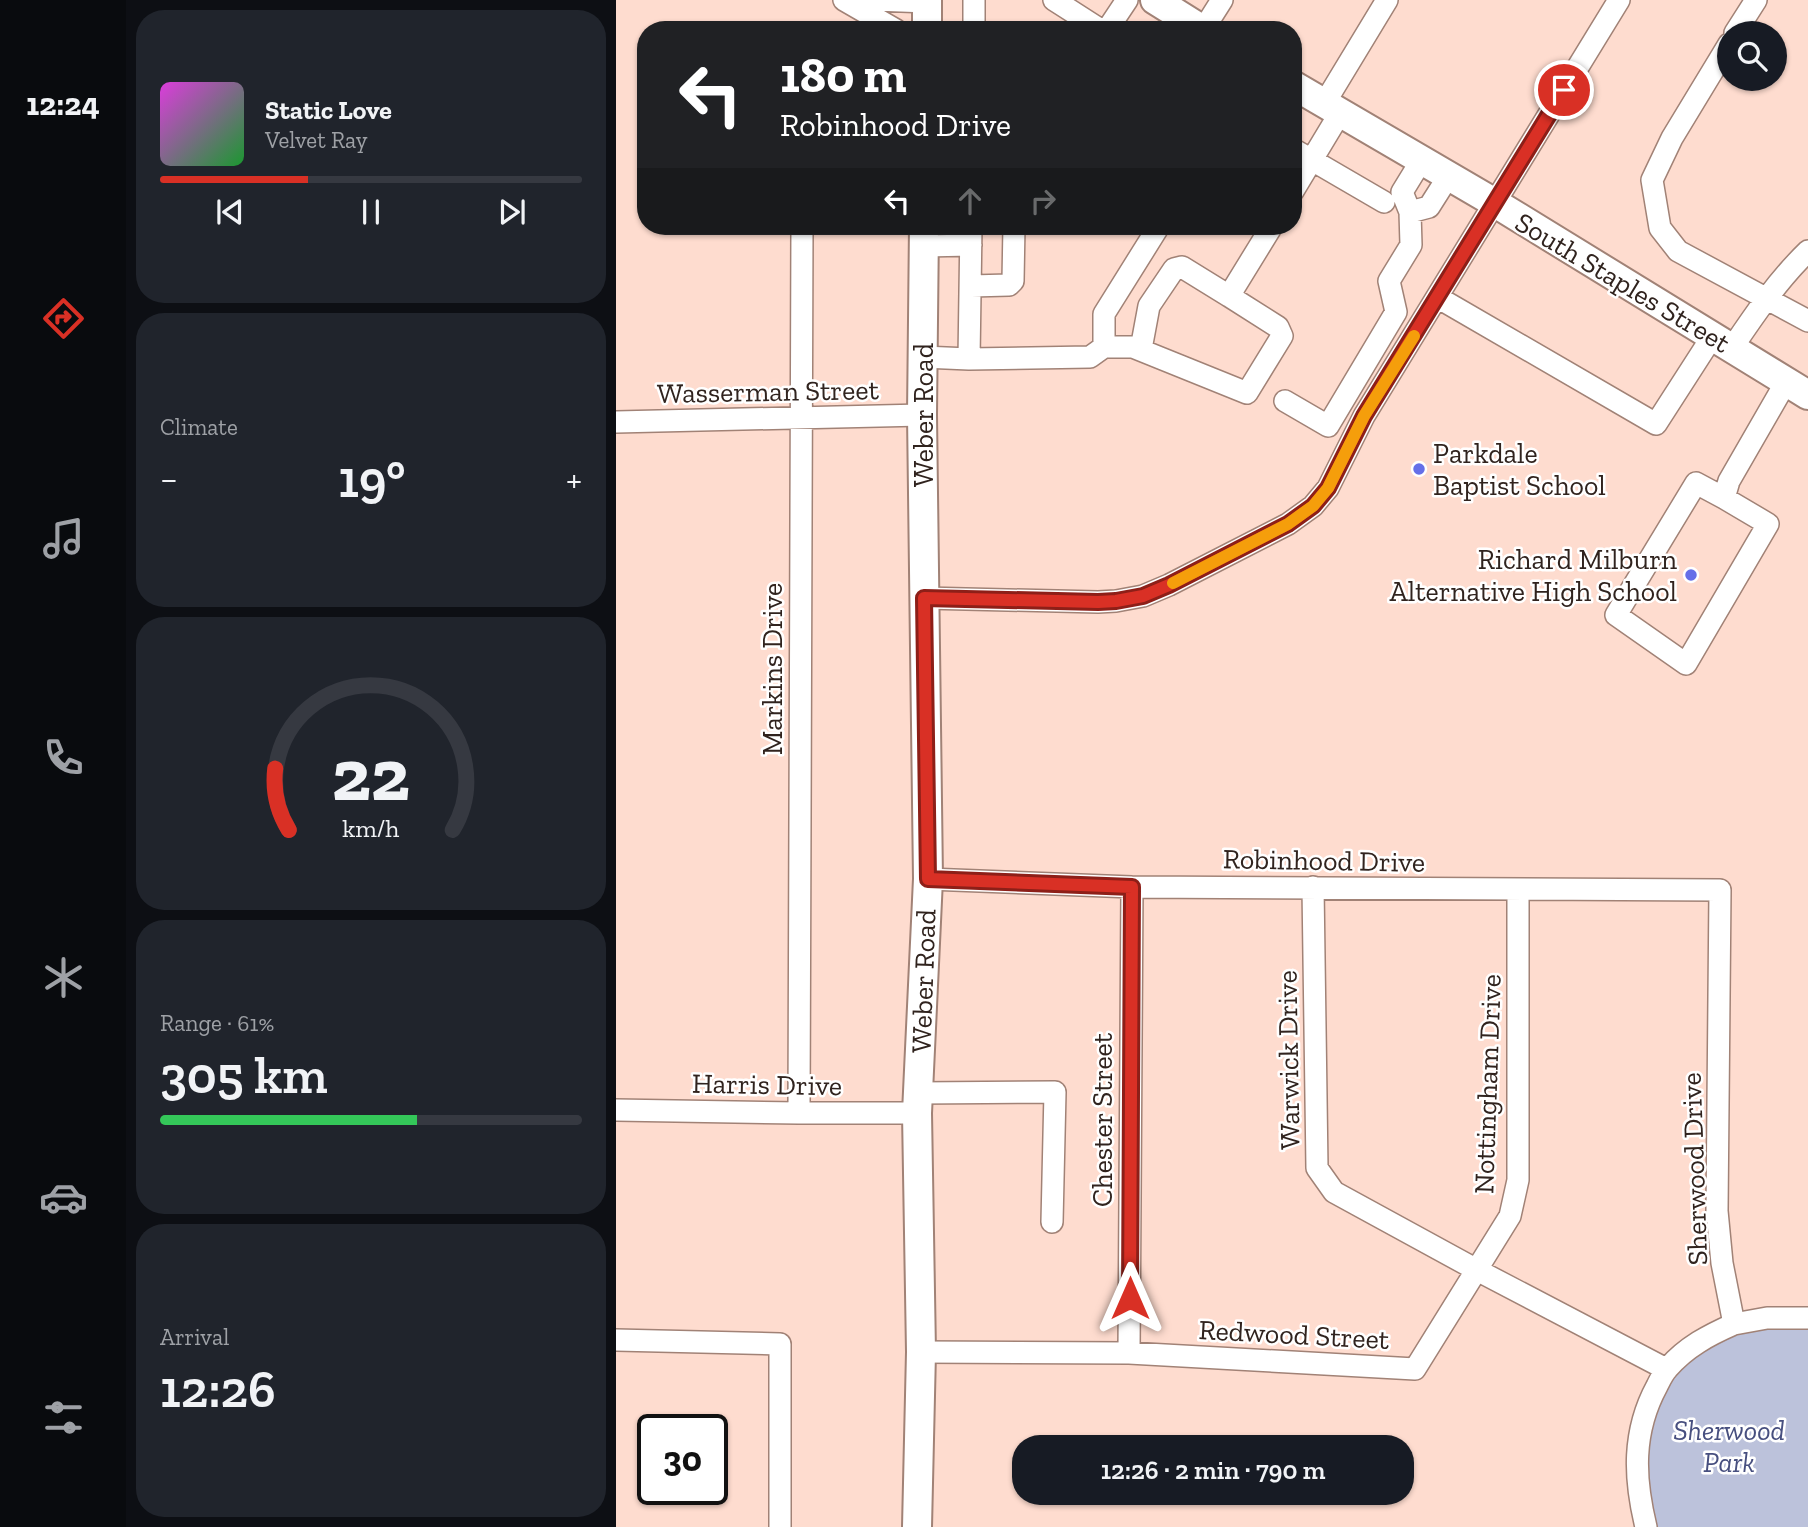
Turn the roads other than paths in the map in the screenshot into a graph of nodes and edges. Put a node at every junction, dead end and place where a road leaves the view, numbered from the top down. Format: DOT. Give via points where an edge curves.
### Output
graph roads {
  1 [pos="844,0"];
  2 [pos="887,0"];
  3 [pos="974,0"];
  4 [pos="1054,0"];
  5 [pos="1126,0"];
  6 [pos="1155,0"];
  7 [pos="1222,0"];
  8 [pos="1387,0"];
  9 [pos="1619,0"];
  10 [pos="1756,0"];
  11 [pos="927,11"];
  12 [pos="880,21"];
  13 [pos="974,21"];
  14 [pos="1087,21"];
  15 [pos="1113,21"];
  16 [pos="1189,21"];
  17 [pos="1209,21"];
  18 [pos="1743,21"];
  19 [pos="1717,64"];
  20 [pos="1302,91"];
  21 [pos="1332,109"];
  22 [pos="1302,154"];
  23 [pos="1312,160"];
  24 [pos="1421,161"];
  25 [pos="1302,176"];
  26 [pos="1448,177"];
  27 [pos="1384,202"];
  28 [pos="1494,203"];
  29 [pos="1410,212"];
  30 [pos="802,235"];
  31 [pos="1014,235"];
  32 [pos="1152,235"];
  33 [pos="1266,235"];
  34 [pos="924,236"];
  35 [pos="971,236"];
  36 [pos="1808,251"];
  37 [pos="971,286"];
  38 [pos="1229,296"];
  39 [pos="1437,297"];
  40 [pos="1766,299"];
  41 [pos="1808,321"];
  42 [pos="1722,343"];
  43 [pos="1104,347"];
  44 [pos="1140,349"];
  45 [pos="923,357"];
  46 [pos="969,359"];
  47 [pos="1797,388"];
  48 [pos="1285,401"];
  49 [pos="922,415"];
  50 [pos="801,418"];
  51 [pos="616,422"];
  52 [pos="1328,426"];
  53 [pos="1352,440"];
  54 [pos="1724,498"];
  55 [pos="924,598"];
  56 [pos="928,879"];
  57 [pos="1132,887"];
  58 [pos="1313,887"];
  59 [pos="1518,890"];
  60 [pos="1720,890"];
  61 [pos="918,1103"];
  62 [pos="616,1110"];
  63 [pos="799,1113"];
  64 [pos="1052,1222"];
  65 [pos="1475,1269"];
  66 [pos="1808,1318"];
  67 [pos="1734,1324"];
  68 [pos="616,1340"];
  69 [pos="921,1352"];
  70 [pos="1129,1353"];
  71 [pos="1666,1370"];
  72 [pos="780,1527"];
  73 [pos="917,1527"];
  74 [pos="1646,1527"];
  1 -- 12 [label="street"];
  2 -- 11 [label="street"];
  3 -- 13 [label="street"];
  4 -- 14 [label="street"];
  5 -- 15 [label="street"];
  6 -- 16 [label="main road"];
  7 -- 17 [label="street"];
  8 -- 21 [label="street"];
  9 -- 28 [label="street"];
  10 -- 18 [label="street"];
  19 -- 40 [label="street" via="1652,180 1660,228 1678,251"];
  20 -- 21 [label="main road, South Staples Street"];
  21 -- 23 [label="street"];
  21 -- 24 [label="main road, South Staples Street"];
  22 -- 23 [label="street"];
  23 -- 25 [label="street"];
  23 -- 27 [label="street"];
  24 -- 26 [label="main road, South Staples Street"];
  24 -- 29 [label="street" via="1402,192"];
  26 -- 28 [label="main road, South Staples Street"];
  26 -- 29 [label="street" via="1429,207"];
  28 -- 39 [label="street"];
  28 -- 42 [label="main road, South Staples Street"];
  29 -- 52 [label="street" via="1411,245 1389,281 1396,312"];
  30 -- 50 [label="street, Markins Drive"];
  31 -- 37 [label="street" via="1013,281"];
  32 -- 43 [label="street" via="1104,314"];
  33 -- 38 [label="street"];
  34 -- 35 [label="street"];
  34 -- 45 [label="main road, Weber Road"];
  35 -- 37 [label="street"];
  36 -- 40 [label="street"];
  37 -- 46 [label="street"];
  38 -- 44 [label="street" via="1182,267 1174,268 1149,306"];
  38 -- 44 [label="street" via="1278,327 1282,337 1247,393"];
  39 -- 42 [label="street" via="1656,424"];
  39 -- 53 [label="street"];
  40 -- 41 [label="street"];
  40 -- 42 [label="street"];
  42 -- 47 [label="main road, South Staples Street"];
  43 -- 44 [label="street"];
  43 -- 46 [label="street" via="1090,357"];
  45 -- 46 [label="street"];
  45 -- 49 [label="main road, Weber Road"];
  47 -- 54 [label="street" via="1729,481"];
  48 -- 52 [label="street"];
  49 -- 50 [label="street, Wasserman Street"];
  49 -- 55 [label="main road, Weber Road"];
  50 -- 51 [label="street, Wasserman Street"];
  50 -- 63 [label="street, Markins Drive"];
  52 -- 53 [label="street"];
  53 -- 55 [label="street" via="1328,488 1305,512 1143,596 1098,602"];
  54 -- 54 [label="street" via="1696,483 1616,615 1686,664 1768,524"];
  55 -- 56 [label="main road, Weber Road"];
  56 -- 57 [label="street, Robinhood Drive"];
  56 -- 61 [label="main road, Weber Road"];
  57 -- 58 [label="street, Robinhood Drive"];
  57 -- 70 [label="street, Chester Street"];
  58 -- 59 [label="street, Robinhood Drive"];
  58 -- 65 [label="street, Warwick Drive" via="1317,1168 1334,1192"];
  59 -- 60 [label="street, Robinhood Drive"];
  59 -- 65 [label="street, Nottingham Drive" via="1518,1180 1510,1216"];
  60 -- 67 [label="street, Sherwood Drive" via="1717,1211"];
  61 -- 63 [label="street, Harris Drive"];
  61 -- 64 [label="street, Harris Drive" via="1055,1092"];
  61 -- 69 [label="main road, Weber Road"];
  62 -- 63 [label="street, Harris Drive"];
  65 -- 70 [label="street, Redwood Street" via="1415,1369"];
  65 -- 71 [label="street"];
  66 -- 67 [label="street"];
  67 -- 71 [label="street" via="1685,1351"];
  68 -- 72 [label="street" via="780,1344"];
  69 -- 70 [label="street, Redwood Street"];
  69 -- 73 [label="main road, Weber Road"];
  71 -- 74 [label="street" via="1647,1405 1640,1433 1636,1468"];
}
